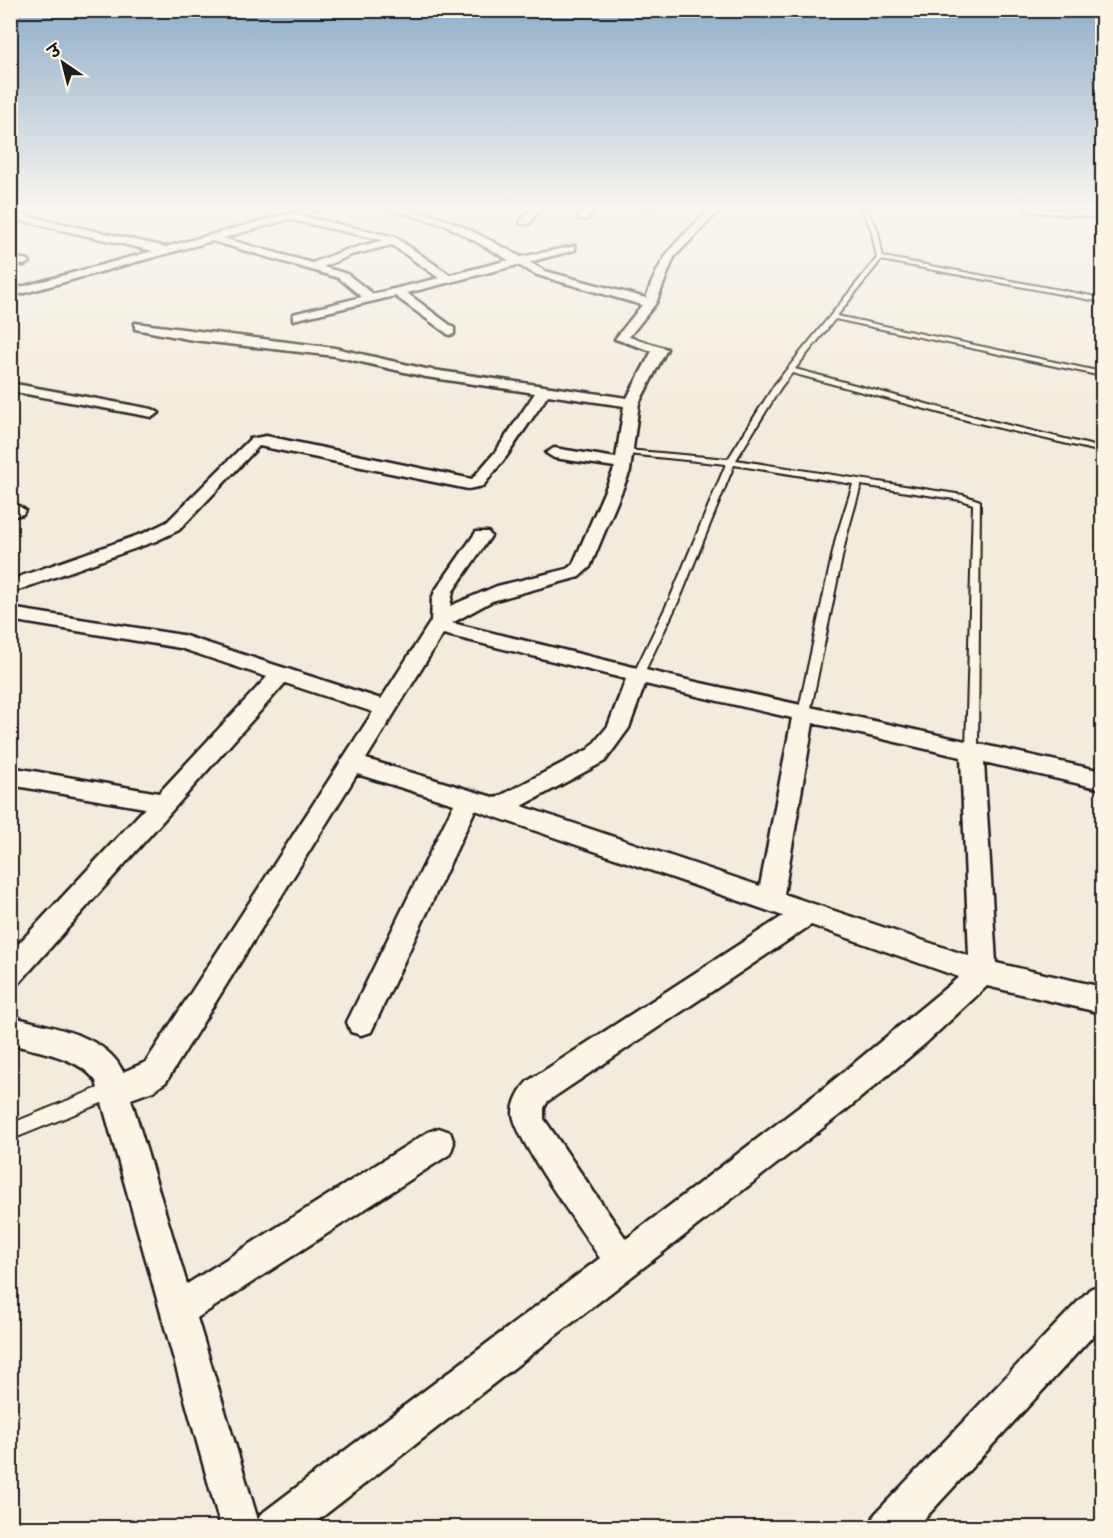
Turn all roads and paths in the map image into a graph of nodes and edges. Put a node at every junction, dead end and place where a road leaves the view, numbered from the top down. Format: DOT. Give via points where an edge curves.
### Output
graph roads {
  1 [pos="62,280"];
  2 [pos="352,280"];
  3 [pos="450,280"];
  4 [pos="564,280"];
  5 [pos="657,280"];
  6 [pos="863,280"];
  7 [pos="995,280"];
  8 [pos="399,293"];
  9 [pos="10,294"];
  10 [pos="372,298"];
  11 [pos="1102,300"];
  12 [pos="650,303"];
  13 [pos="297,317"];
  14 [pos="833,317"];
  15 [pos="139,326"];
  16 [pos="448,330"];
  17 [pos="791,369"];
  18 [pos="1102,374"];
  19 [pos="10,387"];
  20 [pos="544,391"];
  21 [pos="33,393"];
  22 [pos="632,403"];
  23 [pos="10,404"];
  24 [pos="152,413"];
  25 [pos="1102,450"];
  26 [pos="554,453"];
  27 [pos="626,458"];
  28 [pos="731,461"];
  29 [pos="858,482"];
  30 [pos="482,536"];
  31 [pos="10,586"];
  32 [pos="10,614"];
  33 [pos="440,624"];
  34 [pos="282,673"];
  35 [pos="638,675"];
  36 [pos="386,708"];
  37 [pos="804,713"];
  38 [pos="972,749"];
  39 [pos="352,764"];
  40 [pos="10,776"];
  41 [pos="1102,780"];
  42 [pos="468,800"];
  43 [pos="166,803"];
  44 [pos="498,808"];
  45 [pos="770,900"];
  46 [pos="808,913"];
  47 [pos="10,973"];
  48 [pos="983,973"];
  49 [pos="1102,1000"];
  50 [pos="361,1022"];
  51 [pos="10,1030"];
  52 [pos="113,1089"];
  53 [pos="10,1132"];
  54 [pos="439,1143"];
  55 [pos="621,1261"];
  56 [pos="1102,1302"];
  57 [pos="178,1310"];
  58 [pos="241,1527"];
  59 [pos="275,1527"];
  60 [pos="889,1527"];
  1 -- 9 [label="street"];
  2 -- 10 [label="street"];
  3 -- 8 [label="street"];
  4 -- 12 [label="street"];
  5 -- 12 [label="street"];
  6 -- 14 [label="lane"];
  7 -- 11 [label="lane"];
  8 -- 10 [label="street"];
  8 -- 16 [label="street"];
  10 -- 13 [label="street"];
  12 -- 22 [label="street" via="621,339 660,348"];
  14 -- 17 [label="lane"];
  14 -- 18 [label="lane"];
  15 -- 20 [label="street" via="335,352 426,373"];
  17 -- 25 [label="lane"];
  17 -- 28 [label="lane"];
  19 -- 21 [label="street"];
  20 -- 22 [label="street"];
  20 -- 31 [label="street" via="477,483 255,442 173,526"];
  21 -- 23 [label="street"];
  21 -- 24 [label="street"];
  22 -- 27 [label="street"];
  26 -- 27 [label="street"];
  27 -- 28 [label="lane"];
  27 -- 33 [label="street" via="581,567 573,573 468,604"];
  28 -- 29 [label="lane"];
  28 -- 35 [label="lane"];
  29 -- 37 [label="lane" via="841,538"];
  29 -- 38 [label="lane" via="977,503"];
  30 -- 33 [label="street" via="444,591"];
  32 -- 34 [label="street" via="182,642"];
  33 -- 35 [label="street"];
  33 -- 36 [label="street"];
  34 -- 36 [label="street"];
  34 -- 43 [label="street"];
  35 -- 37 [label="street"];
  35 -- 44 [label="street" via="621,724 606,747"];
  36 -- 39 [label="street"];
  37 -- 38 [label="street"];
  37 -- 45 [label="street"];
  38 -- 41 [label="street"];
  38 -- 48 [label="street"];
  39 -- 42 [label="street"];
  39 -- 52 [label="street" via="156,1072 143,1081"];
  40 -- 43 [label="street"];
  42 -- 44 [label="street"];
  42 -- 50 [label="street"];
  43 -- 47 [label="street"];
  44 -- 45 [label="street"];
  45 -- 46 [label="street"];
  46 -- 48 [label="street"];
  46 -- 55 [label="street" via="538,1091 529,1102 532,1127"];
  48 -- 49 [label="street"];
  48 -- 55 [label="street" via="835,1099"];
  51 -- 52 [label="street" via="96,1058 103,1064"];
  52 -- 53 [label="lane"];
  52 -- 57 [label="street"];
  54 -- 57 [label="street"];
  55 -- 59 [label="street"];
  56 -- 60 [label="street"];
  57 -- 58 [label="street"];
}
